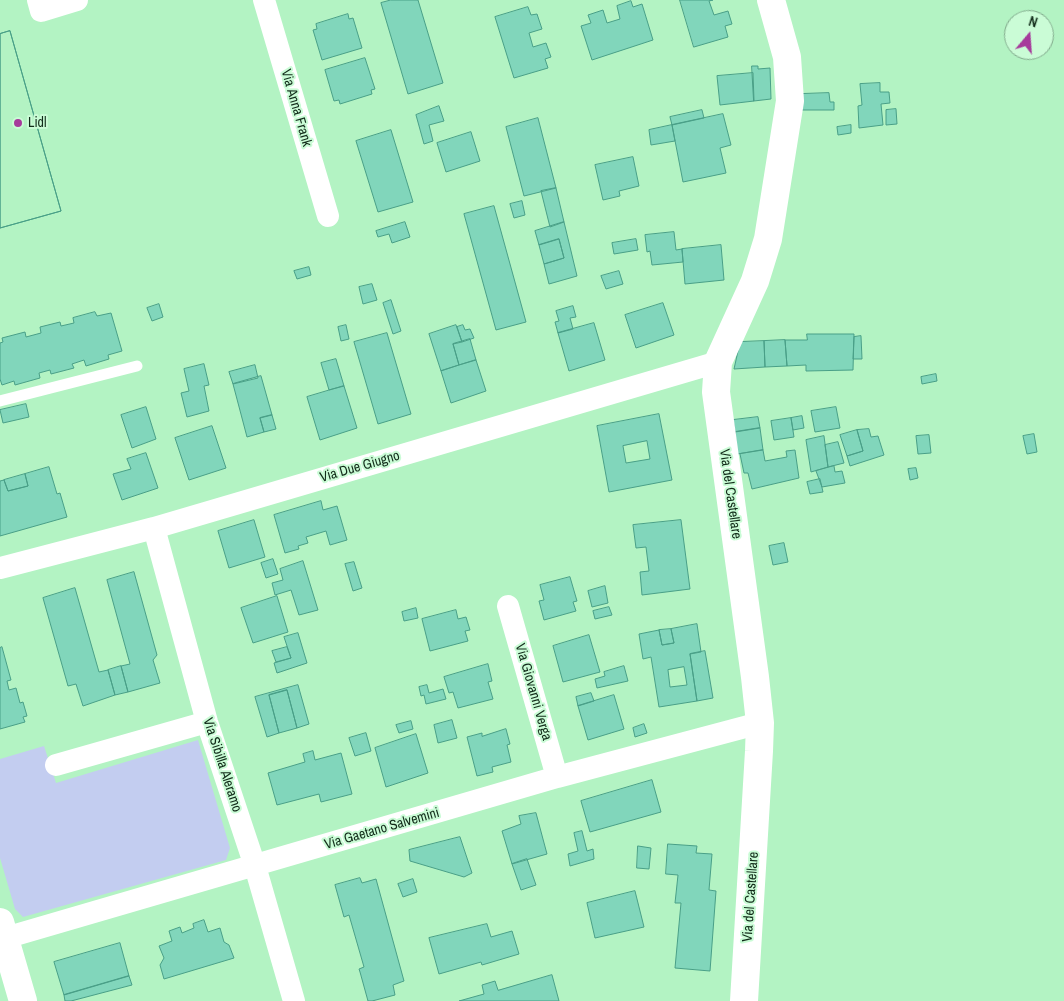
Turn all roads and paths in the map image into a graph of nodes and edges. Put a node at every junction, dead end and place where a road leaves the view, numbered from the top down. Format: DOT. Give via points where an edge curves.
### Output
graph roads {
  1 [pos="38,0"];
  2 [pos="77,0"];
  3 [pos="264,0"];
  4 [pos="771,0"];
  5 [pos="328,216"];
  6 [pos="718,362"];
  7 [pos="137,366"];
  8 [pos="0,401"];
  9 [pos="154,528"];
  10 [pos="0,568"];
  11 [pos="508,606"];
  12 [pos="207,722"];
  13 [pos="760,723"];
  14 [pos="56,766"];
  15 [pos="558,778"];
  16 [pos="255,866"];
  17 [pos="2,930"];
  18 [pos="23,1001"];
  19 [pos="294,1001"];
  20 [pos="744,1001"];
  1 -- 2 [label="street" via="41,11"];
  3 -- 5 [label="street, Via Anna Frank"];
  4 -- 6 [label="street, Via del Castellare" via="787,57 790,101 779,178 768,239 755,281"];
  6 -- 9 [label="street, Via Due Giugno"];
  6 -- 13 [label="street, Via del Castellare" via="716,392"];
  7 -- 8 [label="lane"];
  9 -- 10 [label="street, Via Due Giugno"];
  9 -- 12 [label="street, Via Sibilla Aleramo"];
  11 -- 15 [label="street, Via Giovanni Verga"];
  12 -- 14 [label="street"];
  12 -- 16 [label="street, Via Sibilla Aleramo"];
  13 -- 15 [label="street, Via Gaetano Salvemini"];
  13 -- 20 [label="street, Via del Castellare"];
  15 -- 16 [label="street, Via Gaetano Salvemini"];
  16 -- 17 [label="street, Via Gaetano Salvemini"];
  16 -- 19 [label="street, Via Sibilla Aleramo"];
  17 -- 18 [label="street"];
}
